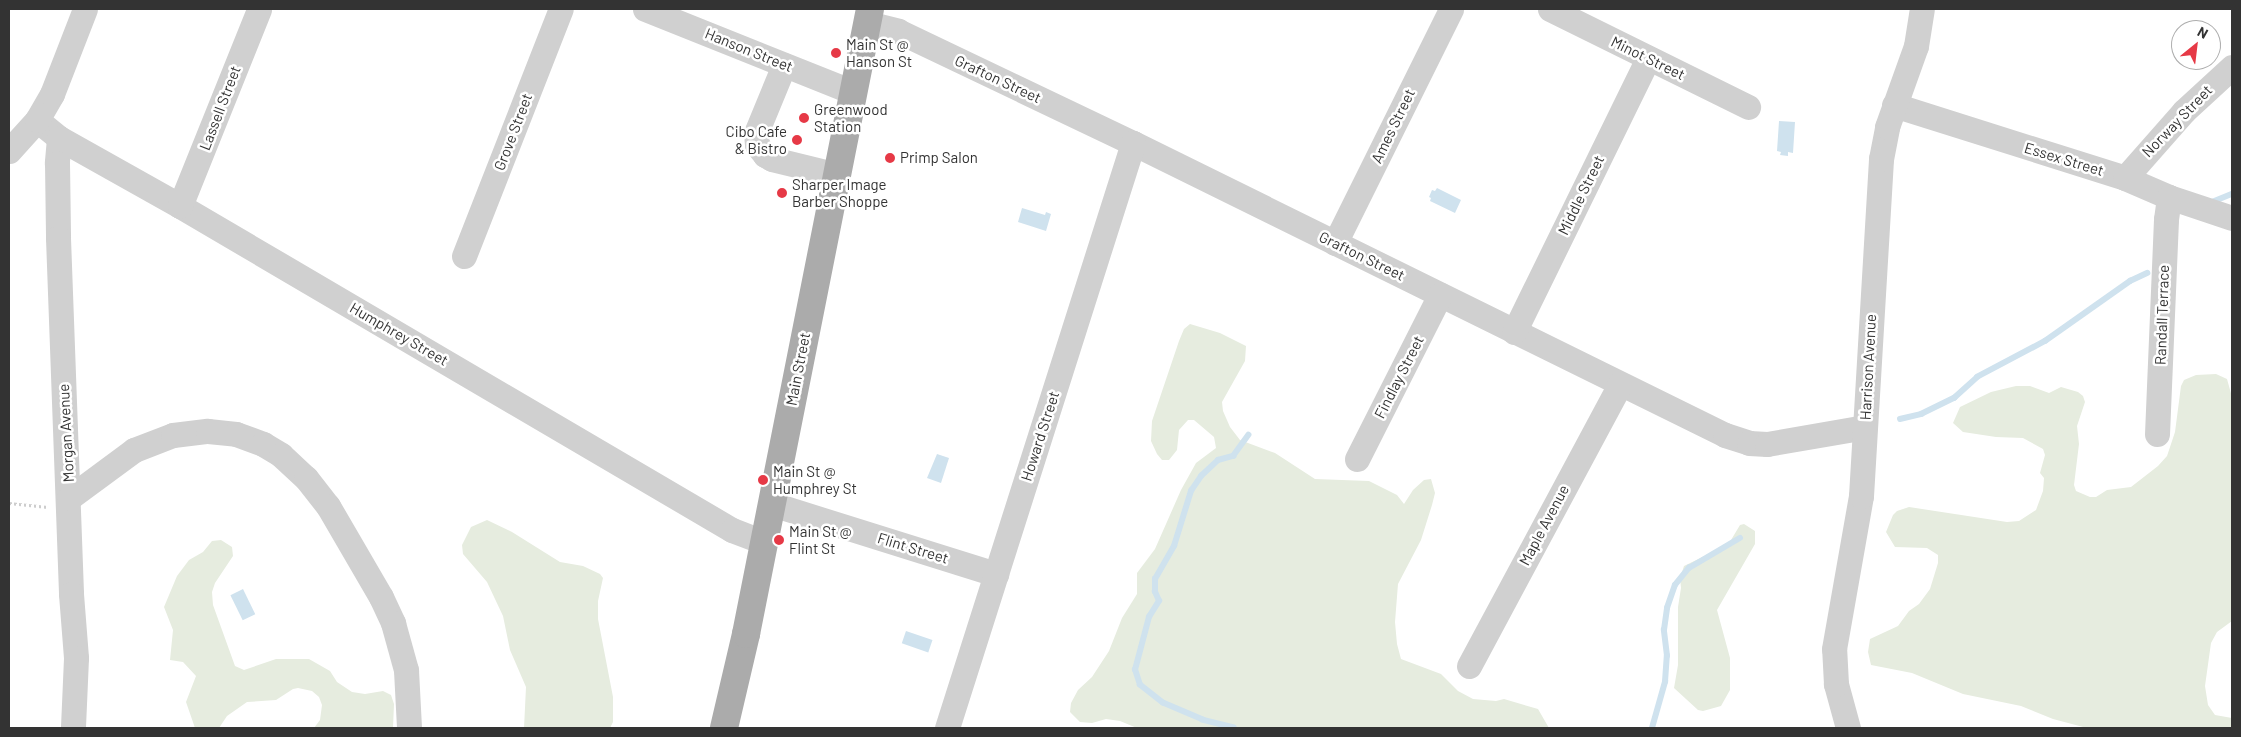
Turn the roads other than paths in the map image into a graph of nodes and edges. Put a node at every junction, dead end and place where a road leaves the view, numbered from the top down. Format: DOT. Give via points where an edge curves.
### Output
graph roads {
  1 [pos="85,9"];
  2 [pos="258,9"];
  3 [pos="561,9"];
  4 [pos="645,9"];
  5 [pos="1451,9"];
  6 [pos="1550,9"];
  7 [pos="1922,9"];
  8 [pos="869,16"];
  9 [pos="1648,58"];
  10 [pos="784,64"];
  11 [pos="2232,67"];
  12 [pos="853,92"];
  13 [pos="1894,105"];
  14 [pos="1748,107"];
  15 [pos="37,120"];
  16 [pos="59,138"];
  17 [pos="1134,143"];
  18 [pos="9,151"];
  19 [pos="837,176"];
  20 [pos="2125,178"];
  21 [pos="2169,197"];
  22 [pos="180,206"];
  23 [pos="2232,218"];
  24 [pos="1335,243"];
  25 [pos="464,256"];
  26 [pos="1440,295"];
  27 [pos="1514,332"];
  28 [pos="1620,384"];
  29 [pos="1864,427"];
  30 [pos="2157,434"];
  31 [pos="1357,459"];
  32 [pos="69,498"];
  33 [pos="772,504"];
  34 [pos="764,542"];
  35 [pos="996,574"];
  36 [pos="1469,666"];
  37 [pos="73,728"];
  38 [pos="409,728"];
  39 [pos="724,728"];
  40 [pos="947,728"];
  41 [pos="1848,728"];
  1 -- 15 [label="street" via="60,75"];
  2 -- 22 [label="street, Lassell Street"];
  3 -- 25 [label="street, Grove Street"];
  4 -- 10 [label="street, Hanson Street"];
  5 -- 24 [label="street, Ames Street"];
  6 -- 9 [label="street, Minot Street"];
  7 -- 13 [label="street, Harrison Avenue" via="1916,46"];
  8 -- 12 [label="main road, Main Street"];
  8 -- 17 [label="street, Grafton Street"];
  9 -- 14 [label="street, Minot Street"];
  9 -- 27 [label="street, Middle Street"];
  10 -- 12 [label="street, Hanson Street"];
  10 -- 19 [label="street" via="756,133 757,145 772,159"];
  11 -- 20 [label="street, Norway Street" via="2184,111"];
  12 -- 19 [label="main road, Main Street"];
  13 -- 20 [label="street, Essex Street"];
  13 -- 29 [label="street, Harrison Avenue" via="1883,144 1878,187"];
  15 -- 16 [label="street, Humphrey Street"];
  15 -- 18 [label="street"];
  16 -- 22 [label="street, Humphrey Street"];
  16 -- 32 [label="street, Morgan Avenue" via="58,238"];
  17 -- 24 [label="street, Grafton Street"];
  17 -- 35 [label="street, Howard Street"];
  19 -- 33 [label="main road, Main Street"];
  20 -- 21 [label="street, Essex Street"];
  21 -- 23 [label="street, Essex Street"];
  21 -- 30 [label="street, Randall Terrace"];
  22 -- 34 [label="street, Humphrey Street" via="732,530"];
  24 -- 26 [label="street, Grafton Street"];
  26 -- 27 [label="street, Grafton Street"];
  26 -- 31 [label="street, Findlay Street"];
  27 -- 28 [label="street, Grafton Street"];
  28 -- 29 [label="street, Grafton Street" via="1725,435 1749,443 1767,444"];
  28 -- 36 [label="street, Maple Avenue"];
  29 -- 41 [label="street, Harrison Avenue" via="1861,496 1833,655 1836,684"];
  32 -- 37 [label="street, Morgan Avenue" via="76,658"];
  32 -- 38 [label="street" via="134,450 173,435 202,431 230,433 252,439 281,455 306,478 328,506 389,614 406,670"];
  33 -- 34 [label="main road, Main Street"];
  33 -- 35 [label="street, Flint Street"];
  34 -- 39 [label="main road, Main Street"];
  35 -- 40 [label="street, Howard Street"];
}
